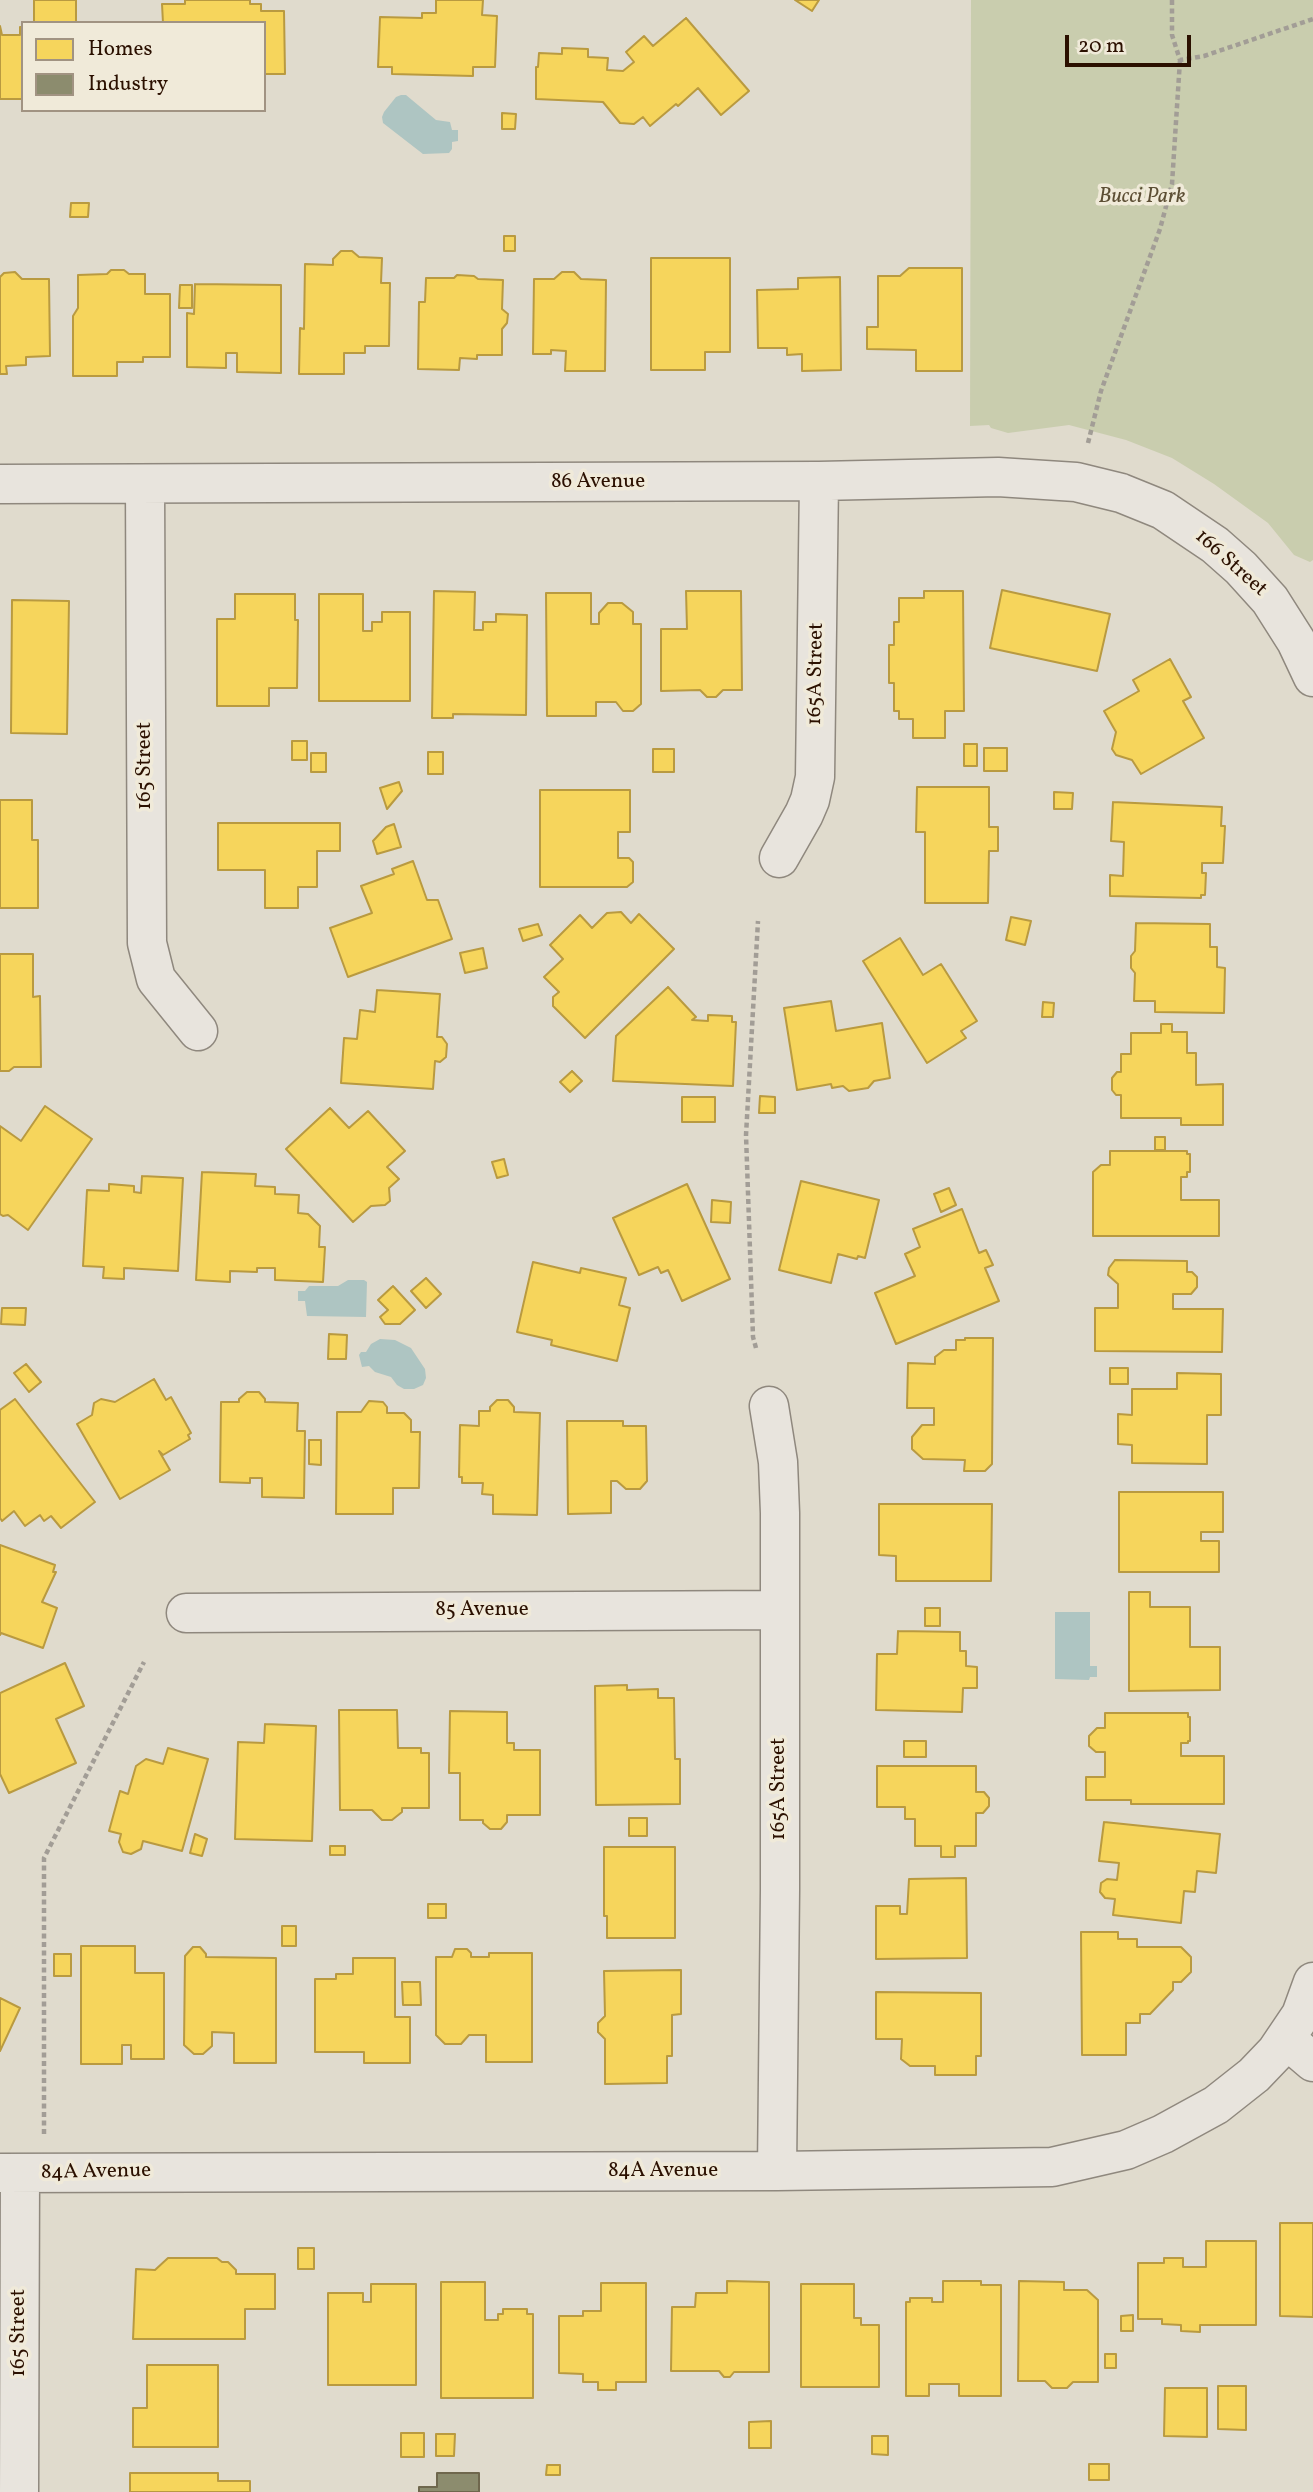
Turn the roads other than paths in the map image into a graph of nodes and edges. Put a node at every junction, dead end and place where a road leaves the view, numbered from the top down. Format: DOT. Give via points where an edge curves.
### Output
graph roads {
  1 [pos="819,481"];
  2 [pos="0,484"];
  3 [pos="145,485"];
  4 [pos="1187,525"];
  5 [pos="1313,677"];
  6 [pos="779,858"];
  7 [pos="198,1031"];
  8 [pos="769,1406"];
  9 [pos="779,1610"];
  10 [pos="186,1613"];
  11 [pos="1313,1982"];
  12 [pos="1299,2051"];
  13 [pos="777,2171"];
  14 [pos="10,2173"];
  15 [pos="19,2492"];
  1 -- 3 [label="street, 86 Avenue"];
  1 -- 4 [label="street, 86 Avenue" via="1017,477 1076,482 1136,499"];
  1 -- 6 [label="street, 165A Street" via="816,777 804,814"];
  2 -- 3 [label="street, 86 Avenue"];
  3 -- 7 [label="street, 165 Street" via="147,943 156,979"];
  4 -- 5 [label="street, 166 Street" via="1241,568 1270,600"];
  8 -- 9 [label="street, 165A Street" via="779,1480"];
  9 -- 10 [label="street, 85 Avenue"];
  9 -- 13 [label="street, 165A Street"];
  11 -- 12 [label="street"];
  12 -- 13 [label="street, 84A Avenue" via="1254,2075 1202,2114 1126,2150 1086,2161 1041,2169"];
  13 -- 14 [label="street, 84A Avenue"];
  14 -- 15 [label="street, 165 Street"];
}
